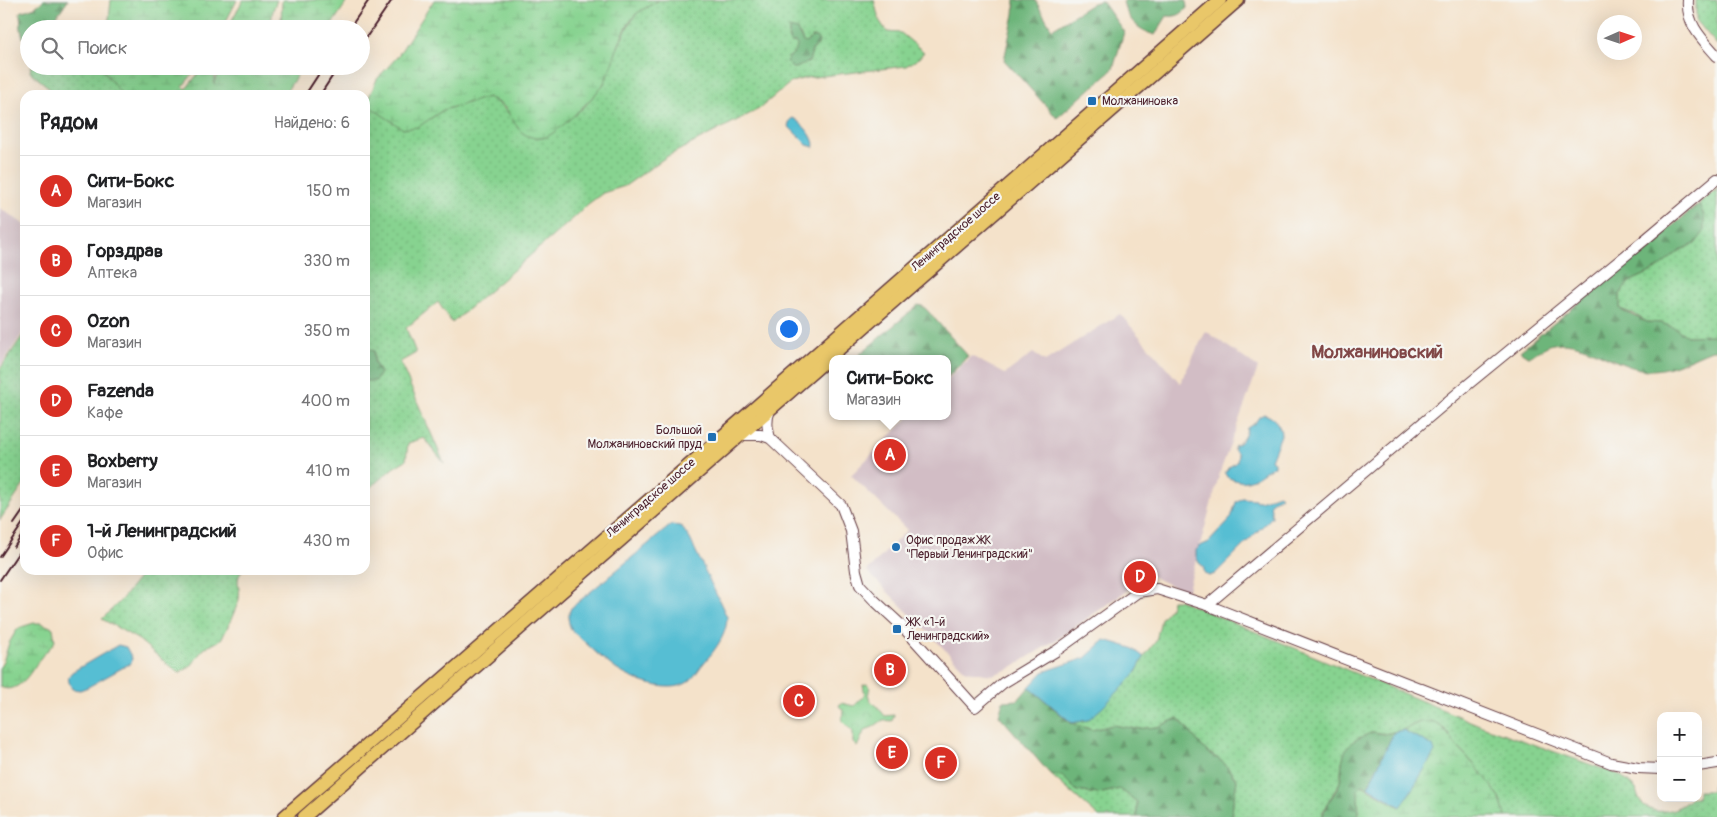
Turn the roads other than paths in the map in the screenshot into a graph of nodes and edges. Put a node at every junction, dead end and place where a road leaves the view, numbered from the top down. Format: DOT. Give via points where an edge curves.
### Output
graph roads {
  1 [pos="1220,0"];
  2 [pos="1238,0"];
  3 [pos="1688,0"];
  4 [pos="1717,56"];
  5 [pos="1717,179"];
  6 [pos="833,355"];
  7 [pos="829,358"];
  8 [pos="770,410"];
  9 [pos="741,435"];
  10 [pos="770,438"];
  11 [pos="1207,605"];
  12 [pos="1717,763"];
  13 [pos="1702,765"];
  14 [pos="1657,769"];
  15 [pos="284,817"];
  16 [pos="304,817"];
  1 -- 15 [label="highway, Ленинградское шоссе"];
  2 -- 6 [label="highway, Ленинградское шоссе"];
  3 -- 4 [label="street" via="1692,25"];
  5 -- 11 [label="street"];
  7 -- 8 [label="highway, Ленинградское шоссе"];
  8 -- 9 [label="highway, Ленинградское шоссе"];
  8 -- 10 [label="street" via="767,427"];
  9 -- 10 [label="street"];
  9 -- 16 [label="highway, Ленинградское шоссе"];
  10 -- 11 [label="street" via="841,505 851,531 860,585 975,707 1003,683 1056,651 1138,592 1157,588"];
  11 -- 14 [label="street" via="1611,763"];
  12 -- 13 [label="street"];
}
